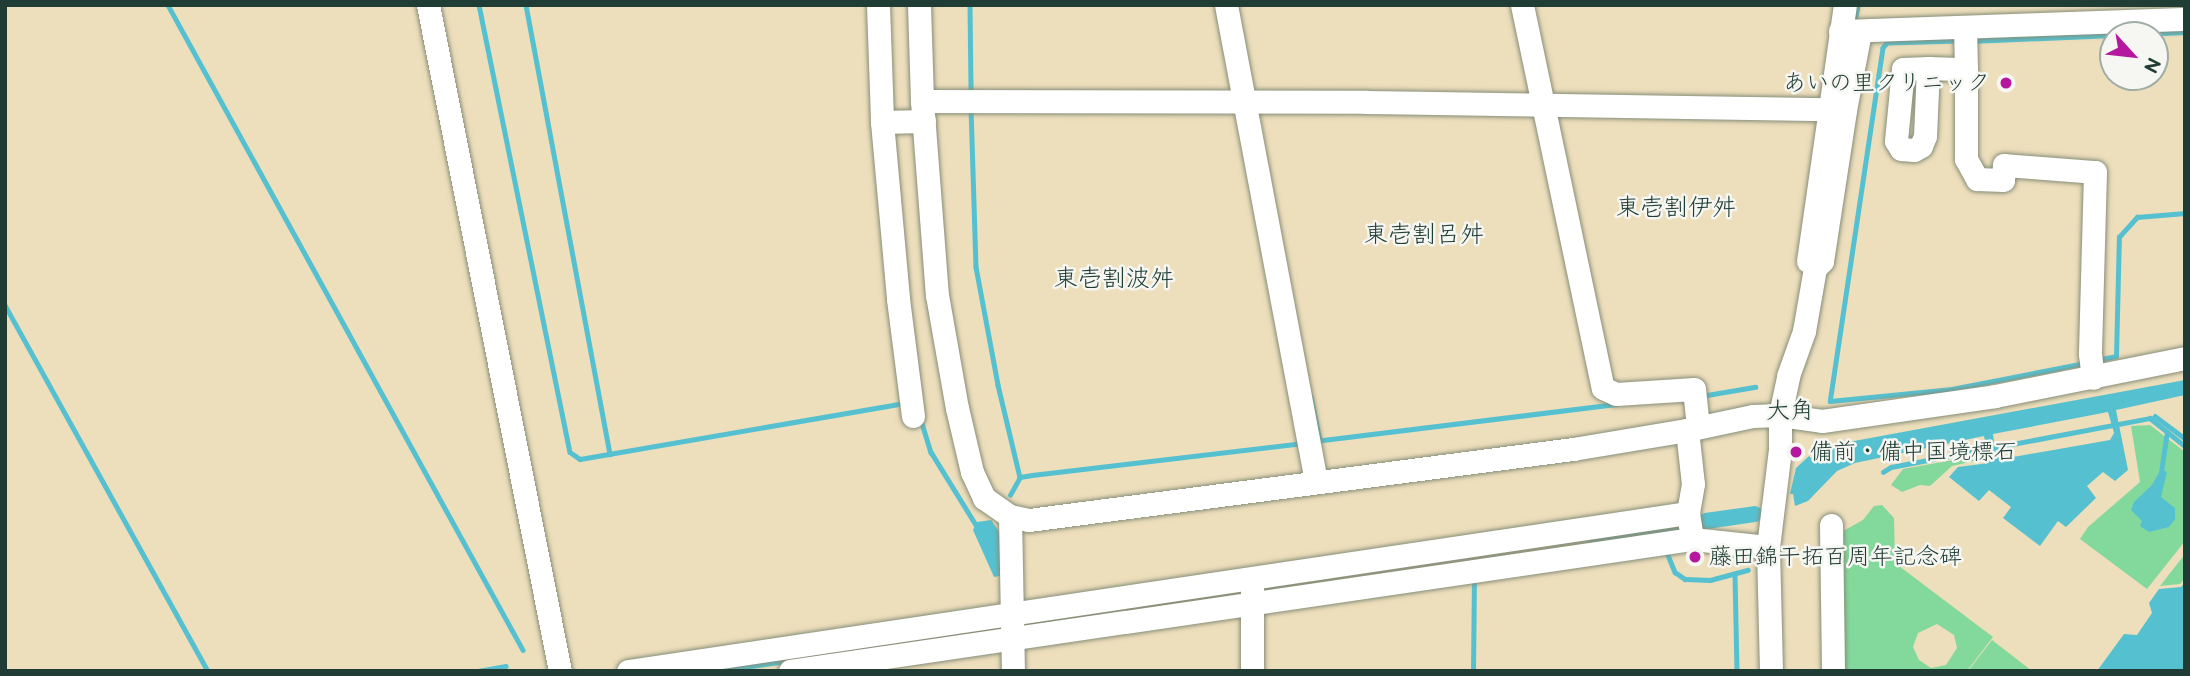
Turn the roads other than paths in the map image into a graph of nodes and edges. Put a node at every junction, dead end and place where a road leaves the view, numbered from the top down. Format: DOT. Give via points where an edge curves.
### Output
graph roads {
  1 [pos="428,5"];
  2 [pos="878,5"];
  3 [pos="919,5"];
  4 [pos="1226,5"];
  5 [pos="1522,5"];
  6 [pos="1845,5"];
  7 [pos="2185,19"];
  8 [pos="1851,32"];
  9 [pos="1966,44"];
  10 [pos="1928,68"];
  11 [pos="1251,102"];
  12 [pos="1546,107"];
  13 [pos="1828,109"];
  14 [pos="923,111"];
  15 [pos="888,122"];
  16 [pos="1815,268"];
  17 [pos="937,295"];
  18 [pos="903,298"];
  19 [pos="2185,358"];
  20 [pos="2091,366"];
  21 [pos="912,406"];
  22 [pos="1780,415"];
  23 [pos="1693,429"];
  24 [pos="1316,482"];
  25 [pos="1688,513"];
  26 [pos="1010,516"];
  27 [pos="1831,525"];
  28 [pos="1674,542"];
  29 [pos="1768,547"];
  30 [pos="1250,596"];
  31 [pos="1014,626"];
  32 [pos="560,671"];
  33 [pos="628,671"];
  34 [pos="790,671"];
  35 [pos="1013,671"];
  36 [pos="1252,671"];
  37 [pos="1772,671"];
  38 [pos="1833,671"];
  1 -- 32 [label="street"];
  2 -- 15 [label="street"];
  3 -- 14 [label="street"];
  4 -- 11 [label="street"];
  5 -- 12 [label="street"];
  6 -- 8 [label="street"];
  7 -- 9 [label="street"];
  8 -- 9 [label="street"];
  8 -- 13 [label="street"];
  8 -- 16 [label="street" via="1845,110 1822,261"];
  9 -- 10 [label="street"];
  9 -- 20 [label="street" via="1966,159 1977,179 2003,180 2004,165 2095,172"];
  11 -- 12 [label="street"];
  11 -- 14 [label="street" via="972,101"];
  11 -- 24 [label="street"];
  12 -- 13 [label="street"];
  12 -- 23 [label="street" via="1603,388 1616,394 1694,389"];
  13 -- 16 [label="street" via="1806,260"];
  14 -- 15 [label="street"];
  14 -- 17 [label="street"];
  15 -- 18 [label="street"];
  16 -- 22 [label="street" via="1804,331"];
  17 -- 18 [label="street"];
  17 -- 26 [label="street" via="972,472 984,498"];
  18 -- 21 [label="street"];
  19 -- 20 [label="street"];
  20 -- 22 [label="street" via="1983,398 1822,421"];
  22 -- 23 [label="street"];
  22 -- 29 [label="street"];
  23 -- 24 [label="street"];
  23 -- 25 [label="street"];
  24 -- 26 [label="street" via="1029,520"];
  25 -- 28 [label="street"];
  25 -- 30 [label="street"];
  26 -- 31 [label="street"];
  27 -- 38 [label="street"];
  28 -- 29 [label="street"];
  28 -- 30 [label="street"];
  29 -- 37 [label="street"];
  30 -- 31 [label="street"];
  30 -- 36 [label="street"];
  31 -- 33 [label="street"];
  31 -- 34 [label="street"];
  31 -- 35 [label="street"];
}
